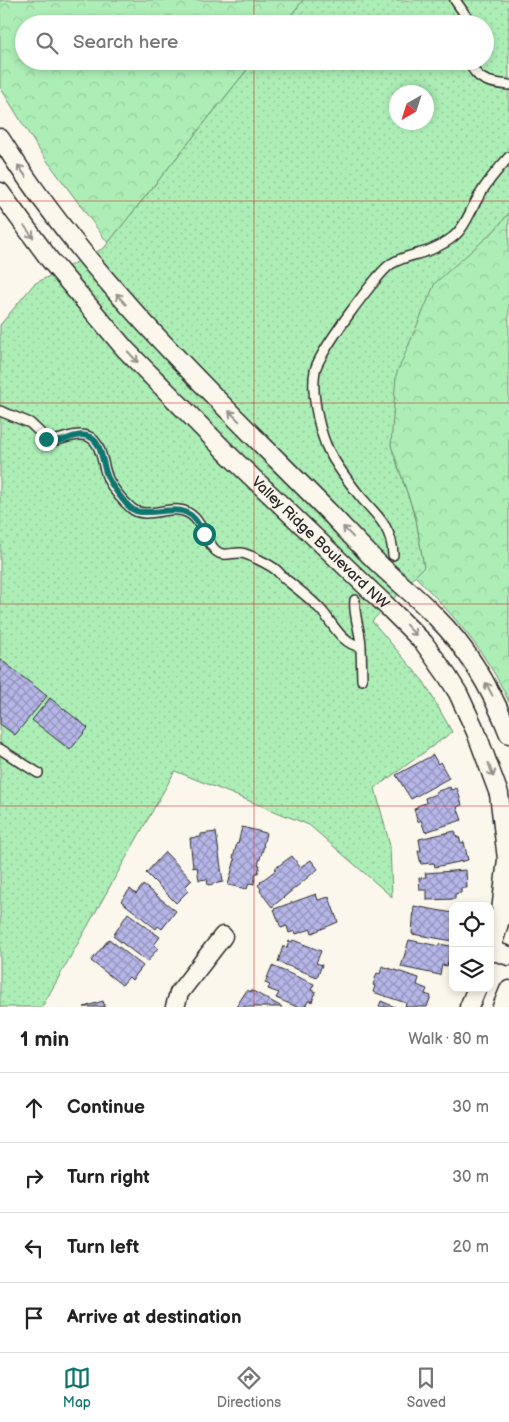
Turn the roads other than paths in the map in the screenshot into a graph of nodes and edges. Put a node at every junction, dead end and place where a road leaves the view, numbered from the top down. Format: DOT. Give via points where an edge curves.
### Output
graph roads {
  1 [pos="454,0"];
  2 [pos="465,15"];
  3 [pos="473,70"];
  4 [pos="509,85"];
  5 [pos="0,138"];
  6 [pos="509,157"];
  7 [pos="0,192"];
  8 [pos="0,411"];
  9 [pos="393,555"];
  10 [pos="355,600"];
  11 [pos="361,647"];
  12 [pos="362,680"];
  13 [pos="509,734"];
  14 [pos="0,750"];
  15 [pos="38,773"];
  16 [pos="223,936"];
  17 [pos="492,947"];
  18 [pos="494,953"];
  19 [pos="509,956"];
  20 [pos="509,990"];
  21 [pos="475,992"];
  22 [pos="175,1007"];
  23 [pos="469,1007"];
  24 [pos="502,1007"];
  1 -- 2 [label="lane"];
  3 -- 4 [label="lane" via="488,83"];
  13 -- 5 [label="street, Valley Ridge Boulevard NW, one-way" via="482,677 454,636 152,334 75,244"];
  6 -- 9 [label="lane" via="480,194 454,237 431,250 391,264 379,274 315,368 313,390 325,443 331,456 388,530 393,542"];
  7 -- 17 [label="street, Valley Ridge Boulevard NW, one-way" via="50,260 125,349 232,458 424,643 448,677 476,732 499,794 507,859 500,920"];
  8 -- 11 [label="lane" via="30,423 49,441 82,435 92,438 98,444 109,480 131,508 139,513 179,510 192,515 217,552 241,553 275,570 309,598 335,630 354,646"];
  10 -- 11 [label="lane"];
  11 -- 12 [label="lane"];
  14 -- 15 [label="lane"];
  16 -- 22 [label="street" via="179,993"];
  18 -- 19 [label="street"];
  20 -- 24 [label="street"];
  21 -- 23 [label="street"];
}
